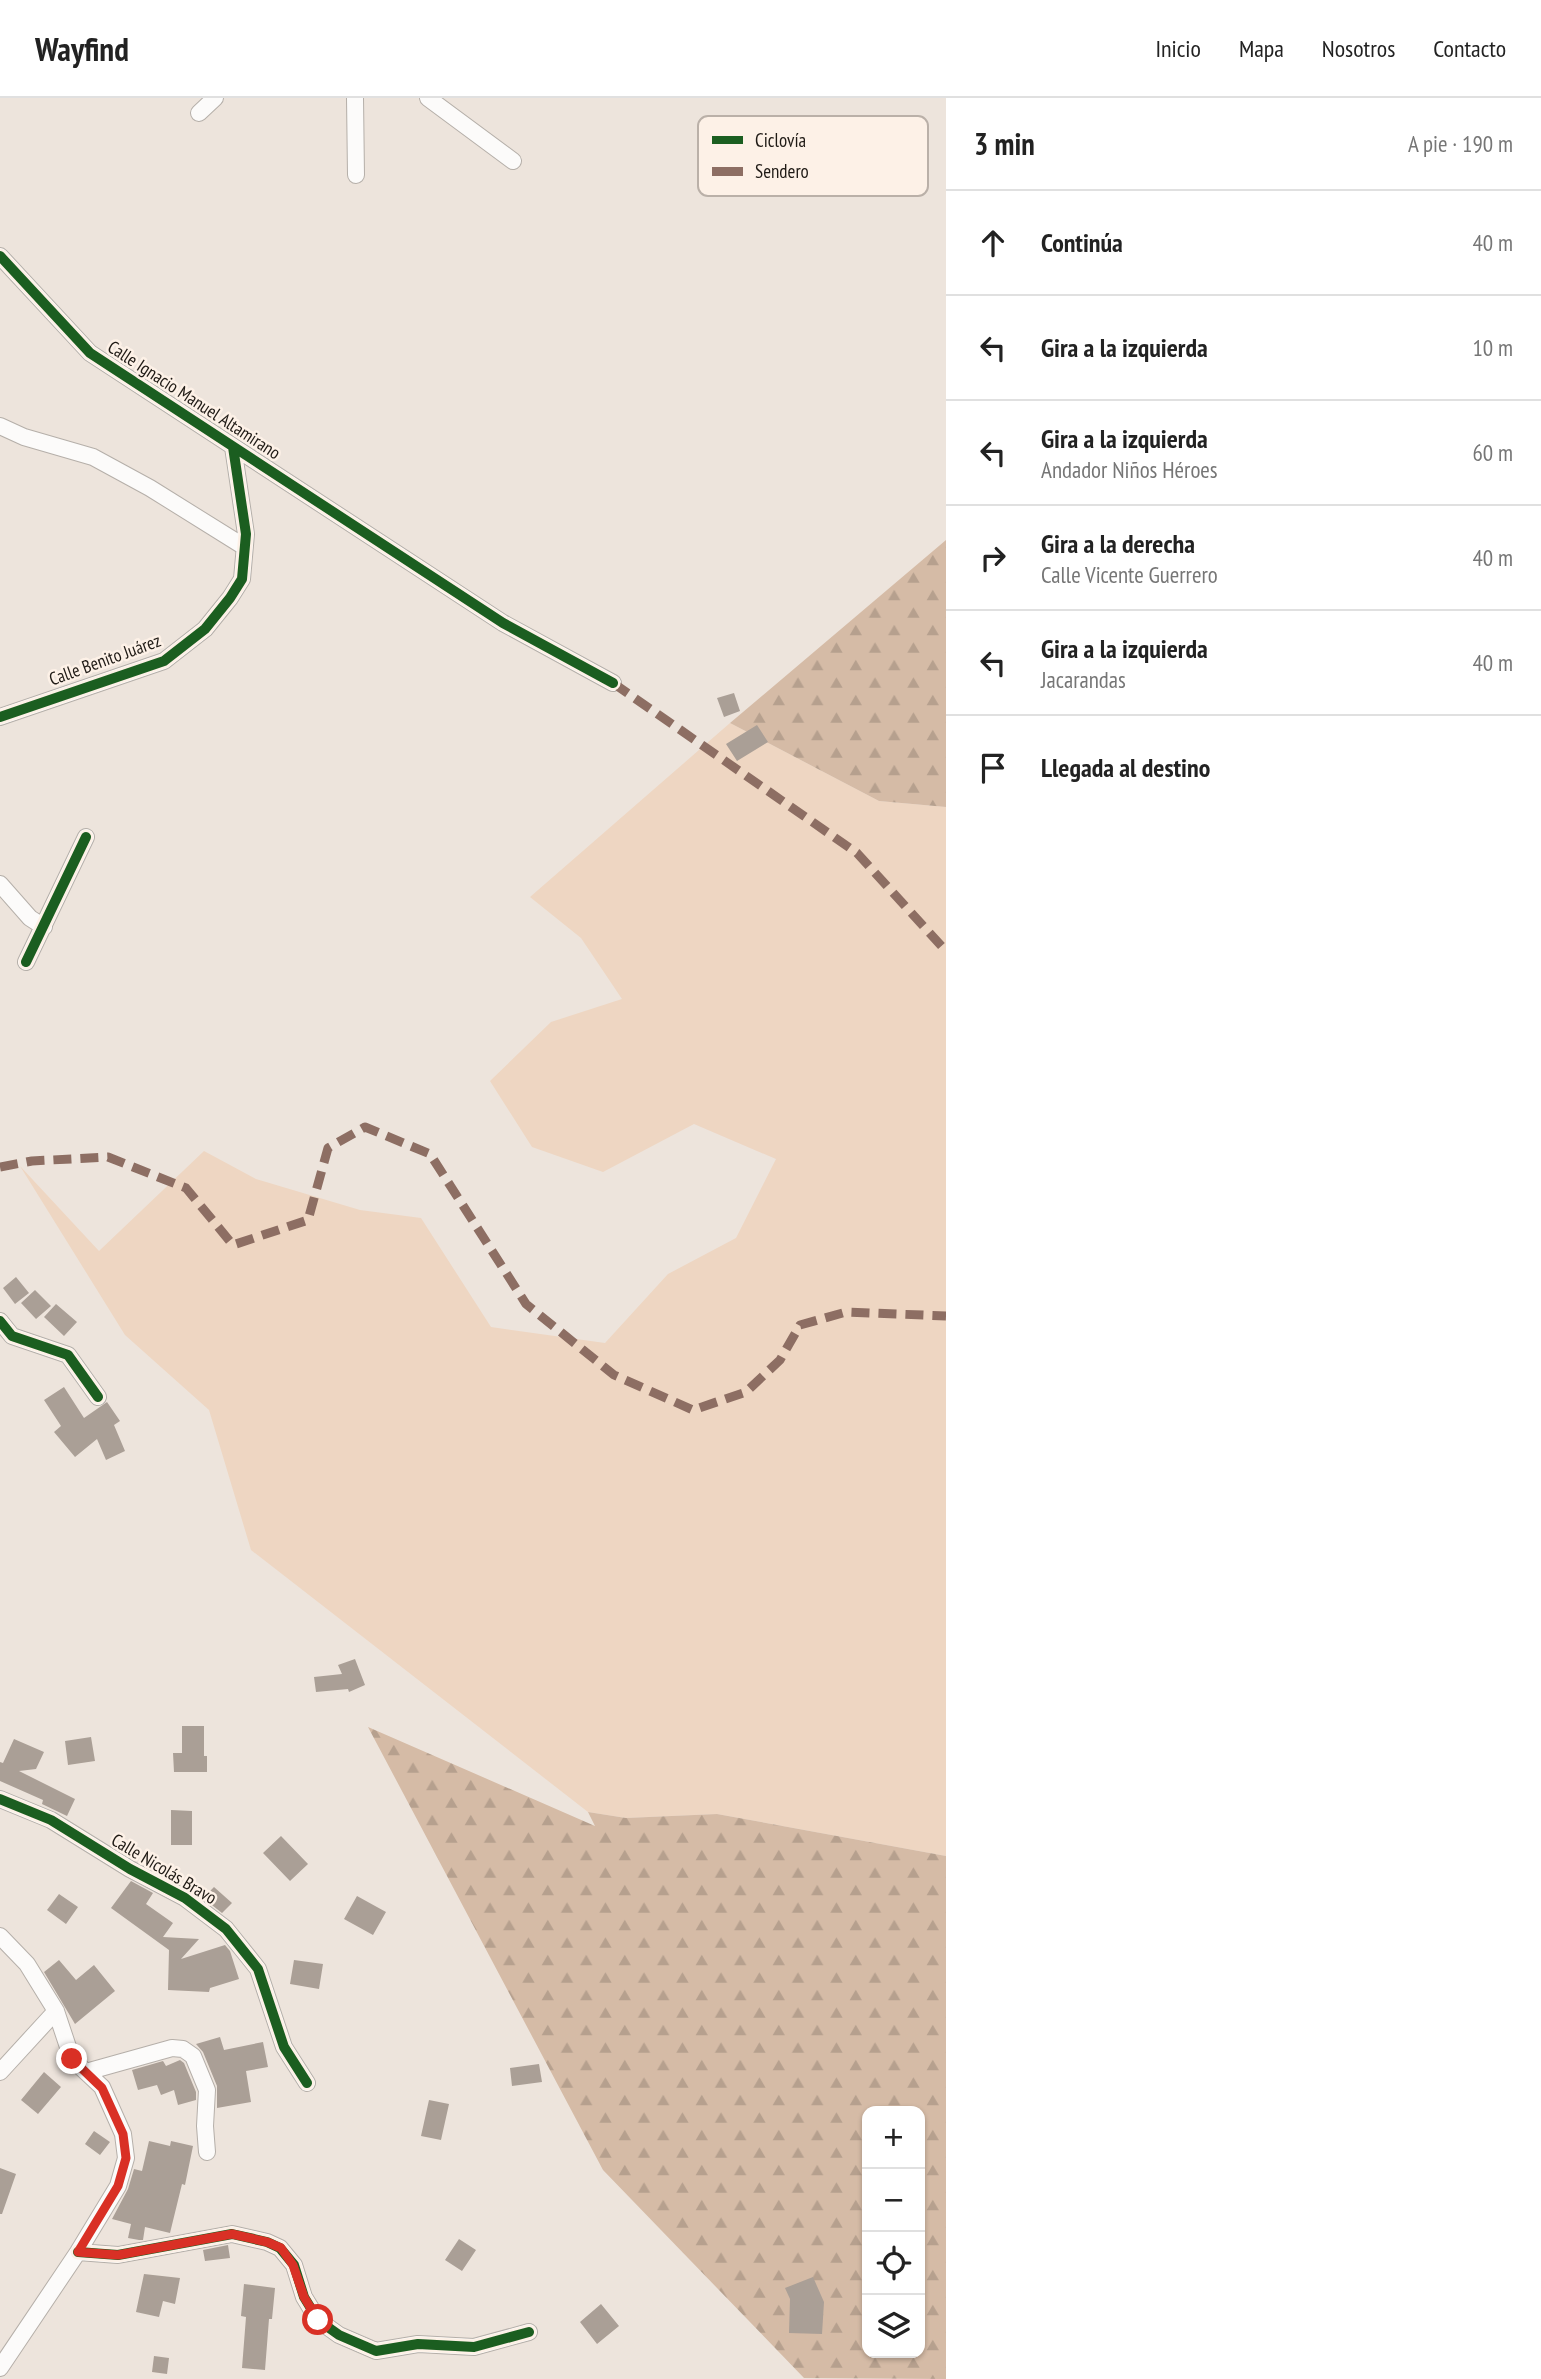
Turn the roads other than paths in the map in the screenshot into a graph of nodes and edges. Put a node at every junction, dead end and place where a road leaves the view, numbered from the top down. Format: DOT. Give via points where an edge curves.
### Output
graph roads {
  1 [pos="215,98"];
  2 [pos="355,98"];
  3 [pos="428,98"];
  4 [pos="199,113"];
  5 [pos="513,161"];
  6 [pos="356,175"];
  7 [pos="0,256"];
  8 [pos="0,426"];
  9 [pos="233,447"];
  10 [pos="243,546"];
  11 [pos="613,683"];
  12 [pos="0,717"];
  13 [pos="86,837"];
  14 [pos="0,884"];
  15 [pos="44,927"];
  16 [pos="26,962"];
  17 [pos="0,1321"];
  18 [pos="98,1397"];
  19 [pos="0,1799"];
  20 [pos="1,1939"];
  21 [pos="56,2011"];
  22 [pos="0,2072"];
  23 [pos="86,2072"];
  24 [pos="307,2083"];
  25 [pos="207,2152"];
  26 [pos="78,2252"];
  27 [pos="529,2332"];
  28 [pos="0,2368"];
  1 -- 4 [label="street"];
  2 -- 6 [label="street"];
  3 -- 5 [label="street"];
  7 -- 9 [label="street, Calle Ignacio Manuel Altamirano" via="90,353"];
  8 -- 10 [label="street" via="93,457"];
  9 -- 10 [label="street, Calle Benito Juárez" via="246,534"];
  9 -- 11 [label="street, Calle Ignacio Manuel Altamirano" via="503,623"];
  10 -- 12 [label="street, Calle Benito Juárez" via="242,579 230,598 205,629 164,661"];
  13 -- 15 [label="street"];
  14 -- 15 [label="street"];
  15 -- 16 [label="street"];
  17 -- 18 [label="street" via="12,1336 68,1355"];
  19 -- 24 [label="street, Calle Nicolás Bravo" via="51,1821 185,1898 226,1929 258,1969 284,2047"];
  20 -- 21 [label="street" via="27,1964"];
  21 -- 22 [label="street"];
  21 -- 23 [label="street" via="72,2059"];
  23 -- 25 [label="street" via="172,2048 183,2049 193,2056 207,2090"];
  23 -- 26 [label="street" via="102,2088 123,2134 126,2158 118,2186"];
  26 -- 27 [label="street" via="118,2255 232,2234 267,2242 281,2248 293,2265 318,2320 376,2351 418,2344 474,2347"];
  26 -- 28 [label="street"];
}
